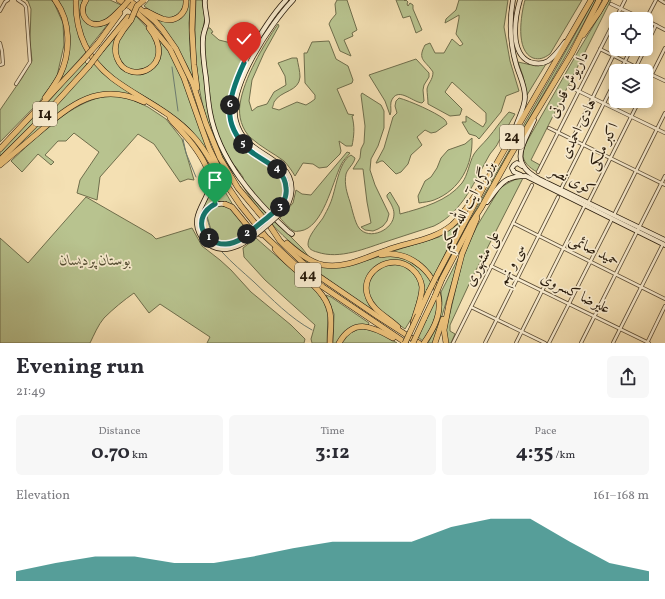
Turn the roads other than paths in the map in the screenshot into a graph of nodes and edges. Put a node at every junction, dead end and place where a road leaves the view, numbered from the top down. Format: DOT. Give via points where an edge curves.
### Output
graph roads {
  1 [pos="8,0"];
  2 [pos="18,0"];
  3 [pos="55,0"];
  4 [pos="76,0"];
  5 [pos="86,0"];
  6 [pos="115,0"];
  7 [pos="129,0"];
  8 [pos="143,0"];
  9 [pos="186,0"];
  10 [pos="193,0"];
  11 [pos="204,0"];
  12 [pos="286,0"];
  13 [pos="292,0"];
  14 [pos="520,0"];
  15 [pos="586,0"];
  16 [pos="591,0"];
  17 [pos="599,0"];
  18 [pos="606,0"];
  19 [pos="625,0"];
  20 [pos="656,0"];
  21 [pos="660,0"];
  22 [pos="512,2"];
  23 [pos="665,3"];
  24 [pos="611,4"];
  25 [pos="518,5"];
  26 [pos="121,6"];
  27 [pos="284,6"];
  28 [pos="139,8"];
  29 [pos="620,8"];
  30 [pos="0,11"];
  31 [pos="629,12"];
  32 [pos="649,12"];
  33 [pos="129,18"];
  34 [pos="142,18"];
  35 [pos="653,23"];
  36 [pos="656,25"];
  37 [pos="665,30"];
  38 [pos="653,31"];
  39 [pos="568,37"];
  40 [pos="0,43"];
  41 [pos="665,48"];
  42 [pos="600,49"];
  43 [pos="572,53"];
  44 [pos="609,54"];
  45 [pos="613,56"];
  46 [pos="627,56"];
  47 [pos="624,61"];
  48 [pos="623,64"];
  49 [pos="630,64"];
  50 [pos="0,65"];
  51 [pos="653,73"];
  52 [pos="653,75"];
  53 [pos="665,81"];
  54 [pos="16,84"];
  55 [pos="570,87"];
  56 [pos="579,91"];
  57 [pos="609,93"];
  58 [pos="197,95"];
  59 [pos="593,98"];
  60 [pos="604,103"];
  61 [pos="156,106"];
  62 [pos="636,108"];
  63 [pos="38,109"];
  64 [pos="537,112"];
  65 [pos="167,113"];
  66 [pos="665,113"];
  67 [pos="631,117"];
  68 [pos="549,128"];
  69 [pos="657,130"];
  70 [pos="558,132"];
  71 [pos="665,134"];
  72 [pos="513,135"];
  73 [pos="572,140"];
  74 [pos="583,145"];
  75 [pos="0,149"];
  76 [pos="253,150"];
  77 [pos="610,158"];
  78 [pos="0,160"];
  79 [pos="0,164"];
  80 [pos="526,170"];
  81 [pos="636,171"];
  82 [pos="538,172"];
  83 [pos="491,173"];
  84 [pos="209,174"];
  85 [pos="526,176"];
  86 [pos="665,176"];
  87 [pos="662,184"];
  88 [pos="532,185"];
  89 [pos="665,185"];
  90 [pos="228,187"];
  91 [pos="561,190"];
  92 [pos="558,197"];
  93 [pos="225,204"];
  94 [pos="587,204"];
  95 [pos="480,210"];
  96 [pos="613,217"];
  97 [pos="513,223"];
  98 [pos="270,226"];
  99 [pos="638,229"];
  100 [pos="292,234"];
  101 [pos="538,236"];
  102 [pos="268,240"];
  103 [pos="665,242"];
  104 [pos="563,248"];
  105 [pos="367,258"];
  106 [pos="590,262"];
  107 [pos="492,266"];
  108 [pos="616,274"];
  109 [pos="517,278"];
  110 [pos="641,287"];
  111 [pos="542,291"];
  112 [pos="665,299"];
  113 [pos="449,304"];
  114 [pos="569,304"];
  115 [pos="665,306"];
  116 [pos="471,307"];
  117 [pos="595,316"];
  118 [pos="497,319"];
  119 [pos="620,329"];
  120 [pos="411,331"];
  121 [pos="402,332"];
  122 [pos="522,332"];
  123 [pos="330,343"];
  124 [pos="339,343"];
  125 [pos="405,343"];
  126 [pos="412,343"];
  127 [pos="419,343"];
  128 [pos="424,343"];
  129 [pos="435,343"];
  130 [pos="446,343"];
  131 [pos="453,343"];
  132 [pos="485,343"];
  133 [pos="516,343"];
  134 [pos="545,343"];
  135 [pos="549,343"];
  136 [pos="581,343"];
  137 [pos="613,343"];
  138 [pos="647,343"];
  1 -- 30 [label="street"];
  2 -- 54 [label="street" via="26,7 30,62"];
  3 -- 63 [label="highway" via="66,22 67,53 61,74"];
  4 -- 61 [label="highway" via="79,31 91,57 106,74"];
  5 -- 26 [label="highway" via="82,7 83,13 86,19 94,24 105,23"];
  6 -- 26 [label="highway"];
  7 -- 26 [label="highway, 14, bridge"];
  7 -- 28 [label="highway, 44"];
  8 -- 28 [label="highway, bridge"];
  9 -- 28 [label="highway" via="182,14 172,20 163,19"];
  10 -- 58 [label="highway" via="192,43"];
  11 -- 100 [label="street" via="207,22 202,37 203,56 210,111 217,134 228,159 248,189"];
  12 -- 27 [label="street"];
  13 -- 27 [label="street"];
  14 -- 25 [label="street"];
  15 -- 39 [label="highway"];
  16 -- 39 [label="highway, بزرگراه آیت الله حکیم / 24"];
  17 -- 43 [label="highway, بزرگراه آیت الله حکیم / 24"];
  18 -- 43 [label="highway"];
  19 -- 29 [label="street, داریوش قدرتی"];
  20 -- 32 [label="street"];
  21 -- 23 [label="street"];
  22 -- 25 [label="street"];
  22 -- 72 [label="street" via="510,41 525,97"];
  24 -- 29 [label="street"];
  25 -- 39 [label="street" via="516,37 519,51 527,60 536,64 548,60"];
  26 -- 34 [label="highway, 44" via="131,7"];
  26 -- 63 [label="highway, 14, bridge" via="98,43"];
  27 -- 76 [label="street" via="244,63 233,92 231,122 242,142"];
  28 -- 33 [label="highway, bridge"];
  28 -- 58 [label="highway, 44" via="158,25 176,49"];
  29 -- 31 [label="street"];
  29 -- 42 [label="street, داریوش قدرتی"];
  33 -- 34 [label="highway" via="118,40 116,56 121,66 137,73 147,71 157,62 160,49 154,34"];
  33 -- 78 [label="highway, 14, bridge" via="89,66"];
  34 -- 90 [label="highway, 44" via="170,49 190,93 209,148"];
  35 -- 36 [label="street"];
  36 -- 37 [label="street"];
  36 -- 38 [label="street"];
  39 -- 72 [label="highway, بزرگراه آیت الله حکیم / 24"];
  40 -- 50 [label="street" via="3,64"];
  41 -- 51 [label="street"];
  42 -- 44 [label="street"];
  42 -- 56 [label="street, داریوش قدرتی"];
  43 -- 64 [label="highway, بزرگراه آیت الله حکیم / 24"];
  45 -- 47 [label="street"];
  45 -- 59 [label="street"];
  46 -- 47 [label="street"];
  47 -- 48 [label="street"];
  47 -- 49 [label="street"];
  52 -- 53 [label="street"];
  55 -- 56 [label="street"];
  56 -- 59 [label="street"];
  56 -- 70 [label="street, داریوش قدرتی"];
  57 -- 60 [label="street, هادی احمدی"];
  58 -- 98 [label="highway, 44" via="220,158 238,188"];
  59 -- 60 [label="street"];
  59 -- 73 [label="street"];
  60 -- 67 [label="street"];
  60 -- 74 [label="street, هادی احمدی"];
  61 -- 65 [label="highway"];
  61 -- 79 [label="highway" via="120,94 90,97 63,112"];
  62 -- 67 [label="street, اکبر ملکی"];
  63 -- 75 [label="highway, 14"];
  64 -- 80 [label="street, کوی نصر" via="521,150 521,162"];
  64 -- 95 [label="highway, بزرگراه آیت الله حکیم / 24"];
  65 -- 84 [label="highway" via="200,155"];
  65 -- 90 [label="highway" via="193,135"];
  66 -- 69 [label="street"];
  67 -- 69 [label="street"];
  67 -- 77 [label="street, اکبر ملکی"];
  68 -- 70 [label="street"];
  69 -- 71 [label="street"];
  69 -- 81 [label="street"];
  70 -- 73 [label="street"];
  70 -- 82 [label="street, داریوش قدرتی"];
  72 -- 83 [label="highway, بزرگراه آیت الله حکیم / 24"];
  73 -- 74 [label="street"];
  74 -- 77 [label="street"];
  74 -- 91 [label="street, هادی احمدی"];
  76 -- 84 [label="street, bridge" via="282,167 289,176 292,186 291,198 281,213 240,246 227,249 214,247 202,238 197,230 196,218 208,191"];
  76 -- 93 [label="street, bridge" via="279,170 286,184 284,200 243,238 225,244 209,239 203,231 202,221 209,208 215,204"];
  77 -- 81 [label="street"];
  77 -- 94 [label="street, اکبر ملکی"];
  80 -- 85 [label="street" via="518,163 512,168 514,172"];
  80 -- 91 [label="street, کوی نصر"];
  81 -- 87 [label="street"];
  81 -- 96 [label="street"];
  83 -- 105 [label="highway" via="463,213 443,231"];
  83 -- 120 [label="highway, بزرگراه آیت الله حکیم / 24, bridge" via="437,275"];
  85 -- 94 [label="street, کوی نصر"];
  85 -- 95 [label="street, کوی نصر" via="506,180"];
  86 -- 87 [label="street"];
  87 -- 89 [label="street"];
  87 -- 99 [label="street"];
  88 -- 97 [label="street, علی مشهوری"];
  90 -- 102 [label="highway, 44"];
  91 -- 94 [label="street, کوی نصر"];
  92 -- 101 [label="street, سی و نهم"];
  93 -- 102 [label="highway" via="232,207 250,229"];
  94 -- 96 [label="street, کوی نصر"];
  94 -- 104 [label="street, اکبر ملکی"];
  95 -- 113 [label="highway" via="462,254"];
  95 -- 126 [label="highway, بزرگراه آیت الله حکیم / 24, bridge" via="442,279"];
  96 -- 99 [label="street, کوی نصر"];
  96 -- 106 [label="street"];
  97 -- 101 [label="street, حمید صائمی"];
  97 -- 107 [label="street, علی مشهوری"];
  98 -- 105 [label="highway" via="299,253 318,264 341,265"];
  98 -- 121 [label="highway, 44" via="280,241 320,277"];
  99 -- 103 [label="street, کوی نصر"];
  99 -- 108 [label="street"];
  101 -- 104 [label="street, حمید صائمی"];
  101 -- 109 [label="street, سی و نهم"];
  102 -- 123 [label="highway" via="281,257 326,300 331,318"];
  102 -- 125 [label="highway, 44" via="323,287"];
  103 -- 110 [label="street"];
  104 -- 106 [label="street, حمید صائمی"];
  104 -- 111 [label="street, اکبر ملکی"];
  105 -- 128 [label="highway" via="386,254 399,255 413,260 432,278 438,296 439,311"];
  106 -- 108 [label="street, حمید صائمی"];
  106 -- 114 [label="street"];
  107 -- 109 [label="street, علیرضا کسروی"];
  107 -- 116 [label="street, علی مشهوری"];
  108 -- 110 [label="street, حمید صائمی"];
  108 -- 117 [label="street"];
  109 -- 111 [label="street, علیرضا کسروی"];
  109 -- 118 [label="street, سی و نهم"];
  110 -- 112 [label="street, حمید صائمی"];
  110 -- 119 [label="street"];
  111 -- 114 [label="street, علیرضا کسروی"];
  111 -- 122 [label="street, اکبر ملکی"];
  113 -- 129 [label="highway"];
  113 -- 130 [label="highway" via="444,335"];
  114 -- 117 [label="street, علیرضا کسروی"];
  114 -- 135 [label="street"];
  115 -- 138 [label="street"];
  116 -- 118 [label="street"];
  116 -- 131 [label="street, علی مشهوری"];
  117 -- 119 [label="street, علیرضا کسروی"];
  117 -- 136 [label="street"];
  118 -- 122 [label="street"];
  118 -- 132 [label="street, سی و نهم"];
  119 -- 137 [label="street"];
  119 -- 138 [label="street, علیرضا کسروی"];
  120 -- 121 [label="highway" via="421,296 420,281 414,271 406,265 388,262 371,275 366,288 367,294 377,311"];
  120 -- 125 [label="highway, 24, bridge"];
  121 -- 127 [label="highway, 44"];
  122 -- 133 [label="street, اکبر ملکی"];
  122 -- 134 [label="street"];
  124 -- 125 [label="highway" via="348,332 364,326"];
}
